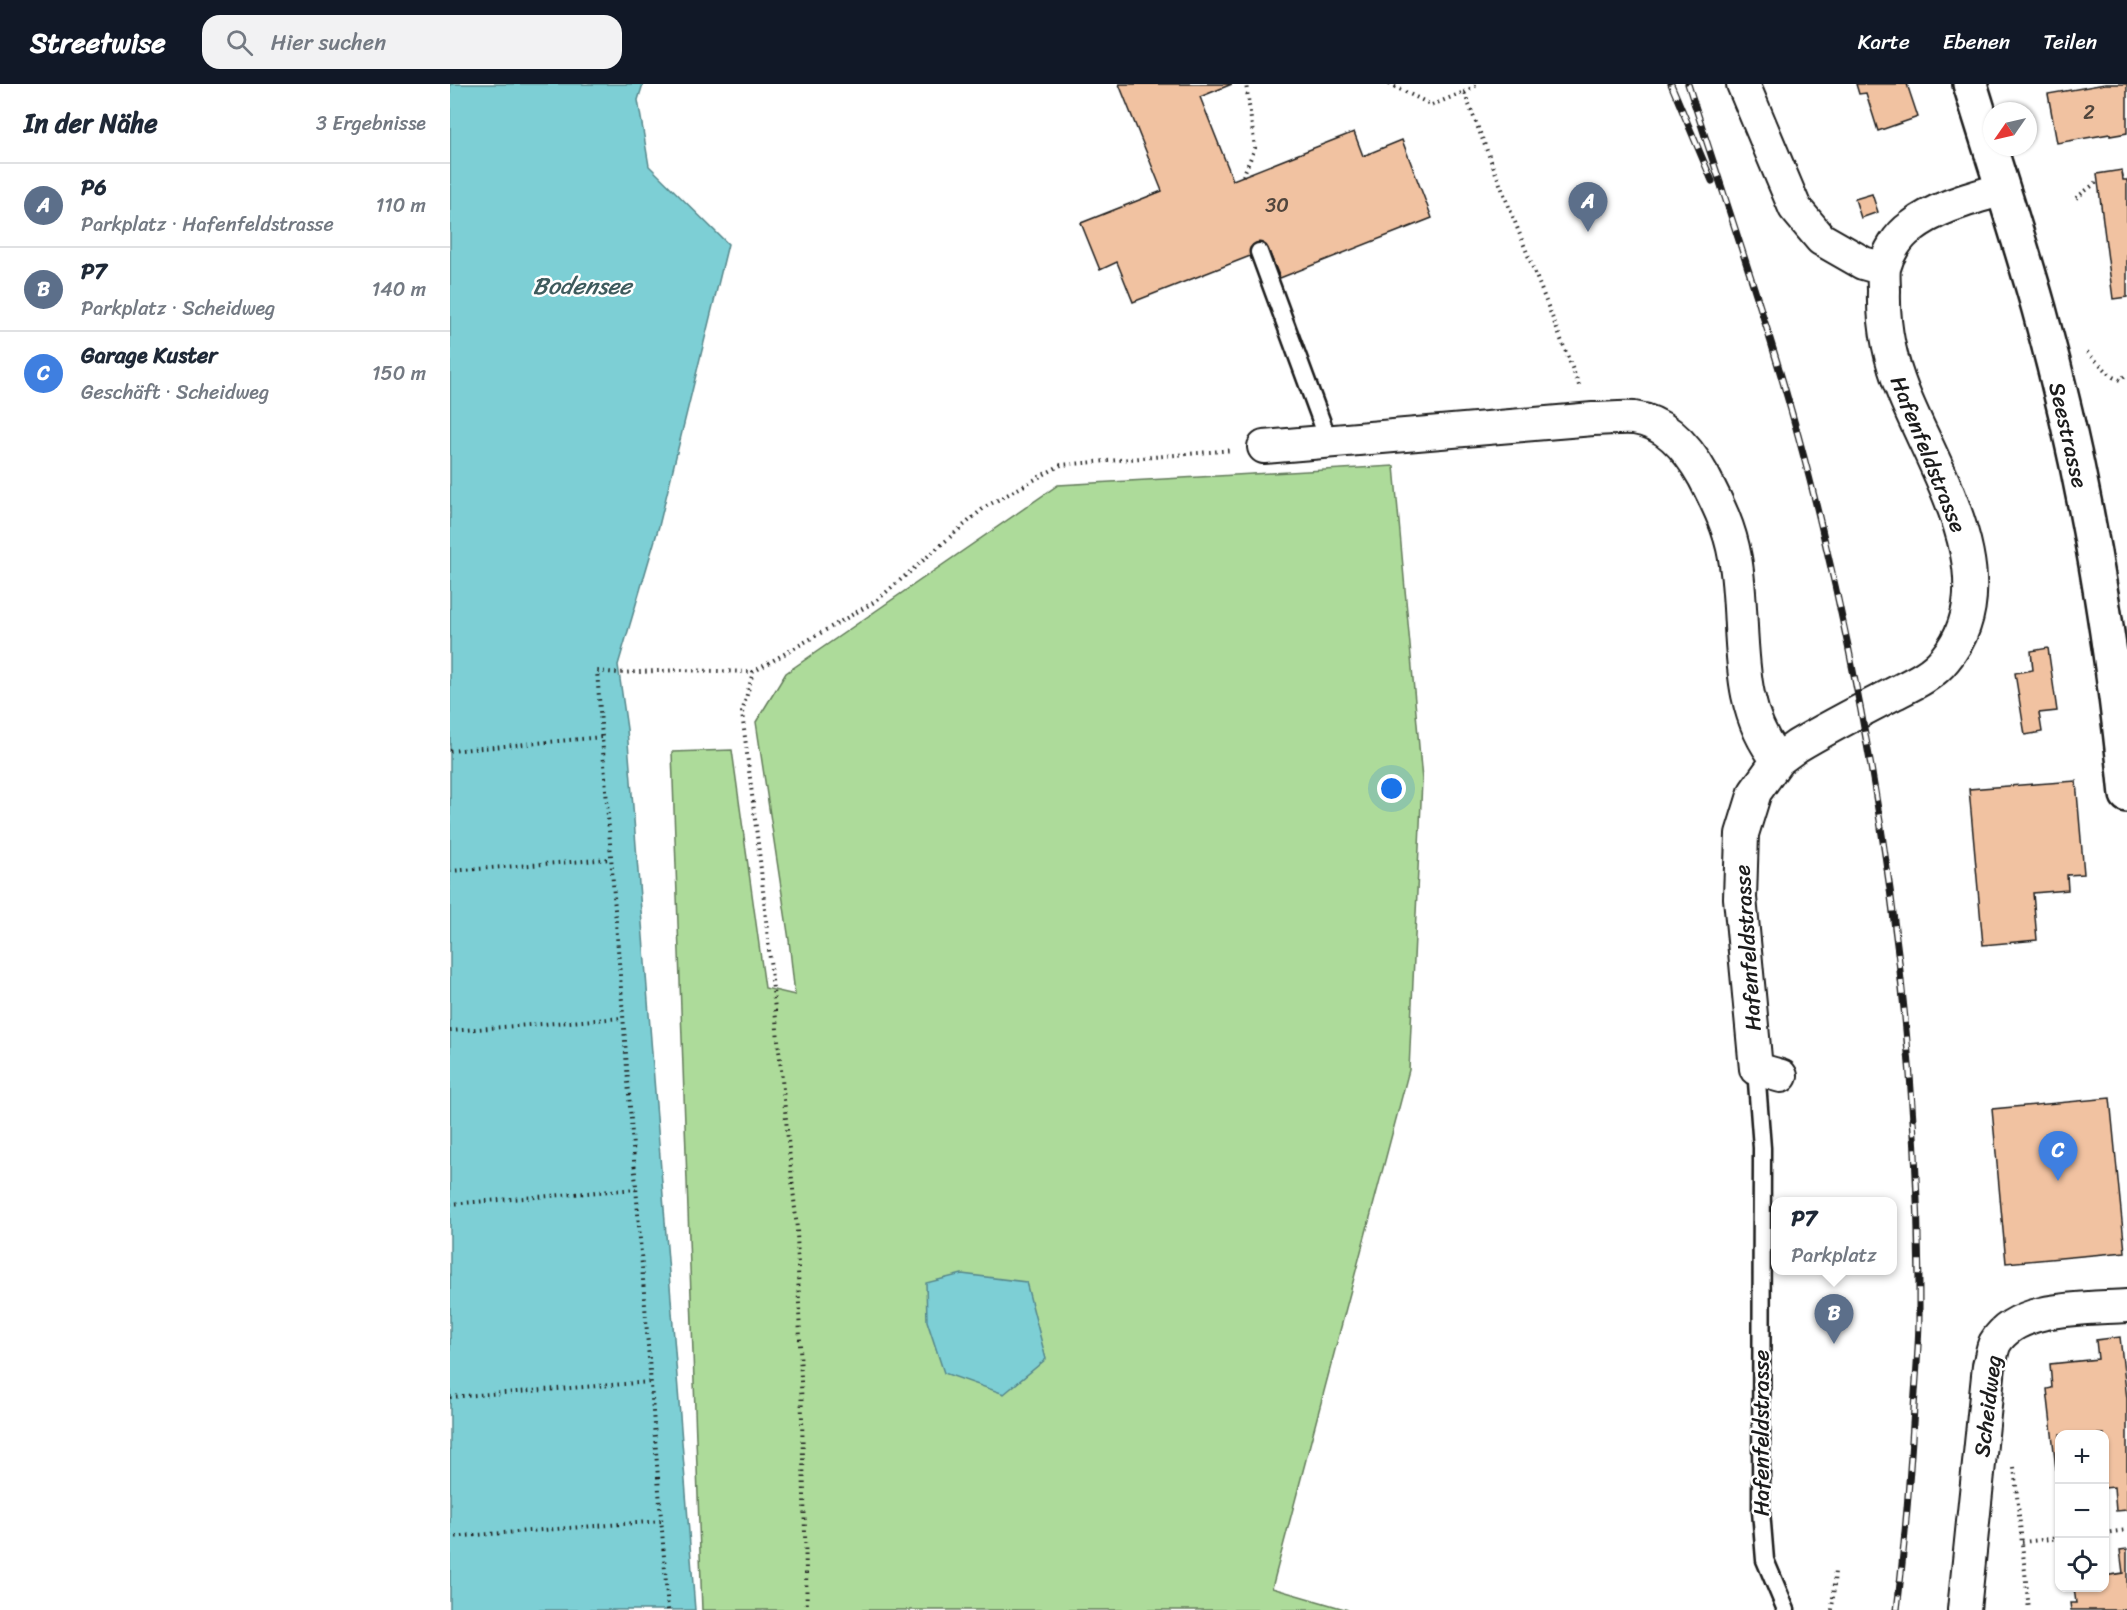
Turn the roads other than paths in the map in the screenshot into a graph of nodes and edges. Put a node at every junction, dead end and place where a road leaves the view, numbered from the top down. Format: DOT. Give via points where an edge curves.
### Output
graph roads {
  1 [pos="1743,84"];
  2 [pos="1970,84"];
  3 [pos="2003,189"];
  4 [pos="1259,252"];
  5 [pos="1884,269"];
  6 [pos="1329,442"];
  7 [pos="1264,447"];
  8 [pos="1778,760"];
  9 [pos="2127,795"];
  10 [pos="1768,1072"];
  11 [pos="2127,1306"];
  12 [pos="1786,1610"];
  13 [pos="1964,1610"];
  1 -- 5 [label="street" via="1795,207 1821,239 1863,263"];
  2 -- 3 [label="main road, Seestrasse"];
  3 -- 5 [label="street, Hafenfeldstrasse" via="1935,213 1910,227 1897,241"];
  3 -- 9 [label="main road, Seestrasse" via="2039,309 2087,516 2119,712"];
  4 -- 6 [label="lane"];
  5 -- 8 [label="street, Hafenfeldstrasse" via="1883,309 1889,350 1902,392 1944,478 1955,510 1967,554 1967,613 1955,646 1924,677 1817,734"];
  6 -- 7 [label="street"];
  6 -- 8 [label="street" via="1593,419 1634,418 1662,427 1697,464 1723,513 1735,558 1747,695 1767,748"];
  8 -- 10 [label="street, Hafenfeldstrasse" via="1755,792 1742,834 1740,898"];
  10 -- 12 [label="lane, Hafenfeldstrasse" via="1762,1148 1761,1511 1765,1560"];
  11 -- 13 [label="street, Scheidweg" via="2038,1314 2012,1325 1995,1343 1989,1366"];
}
